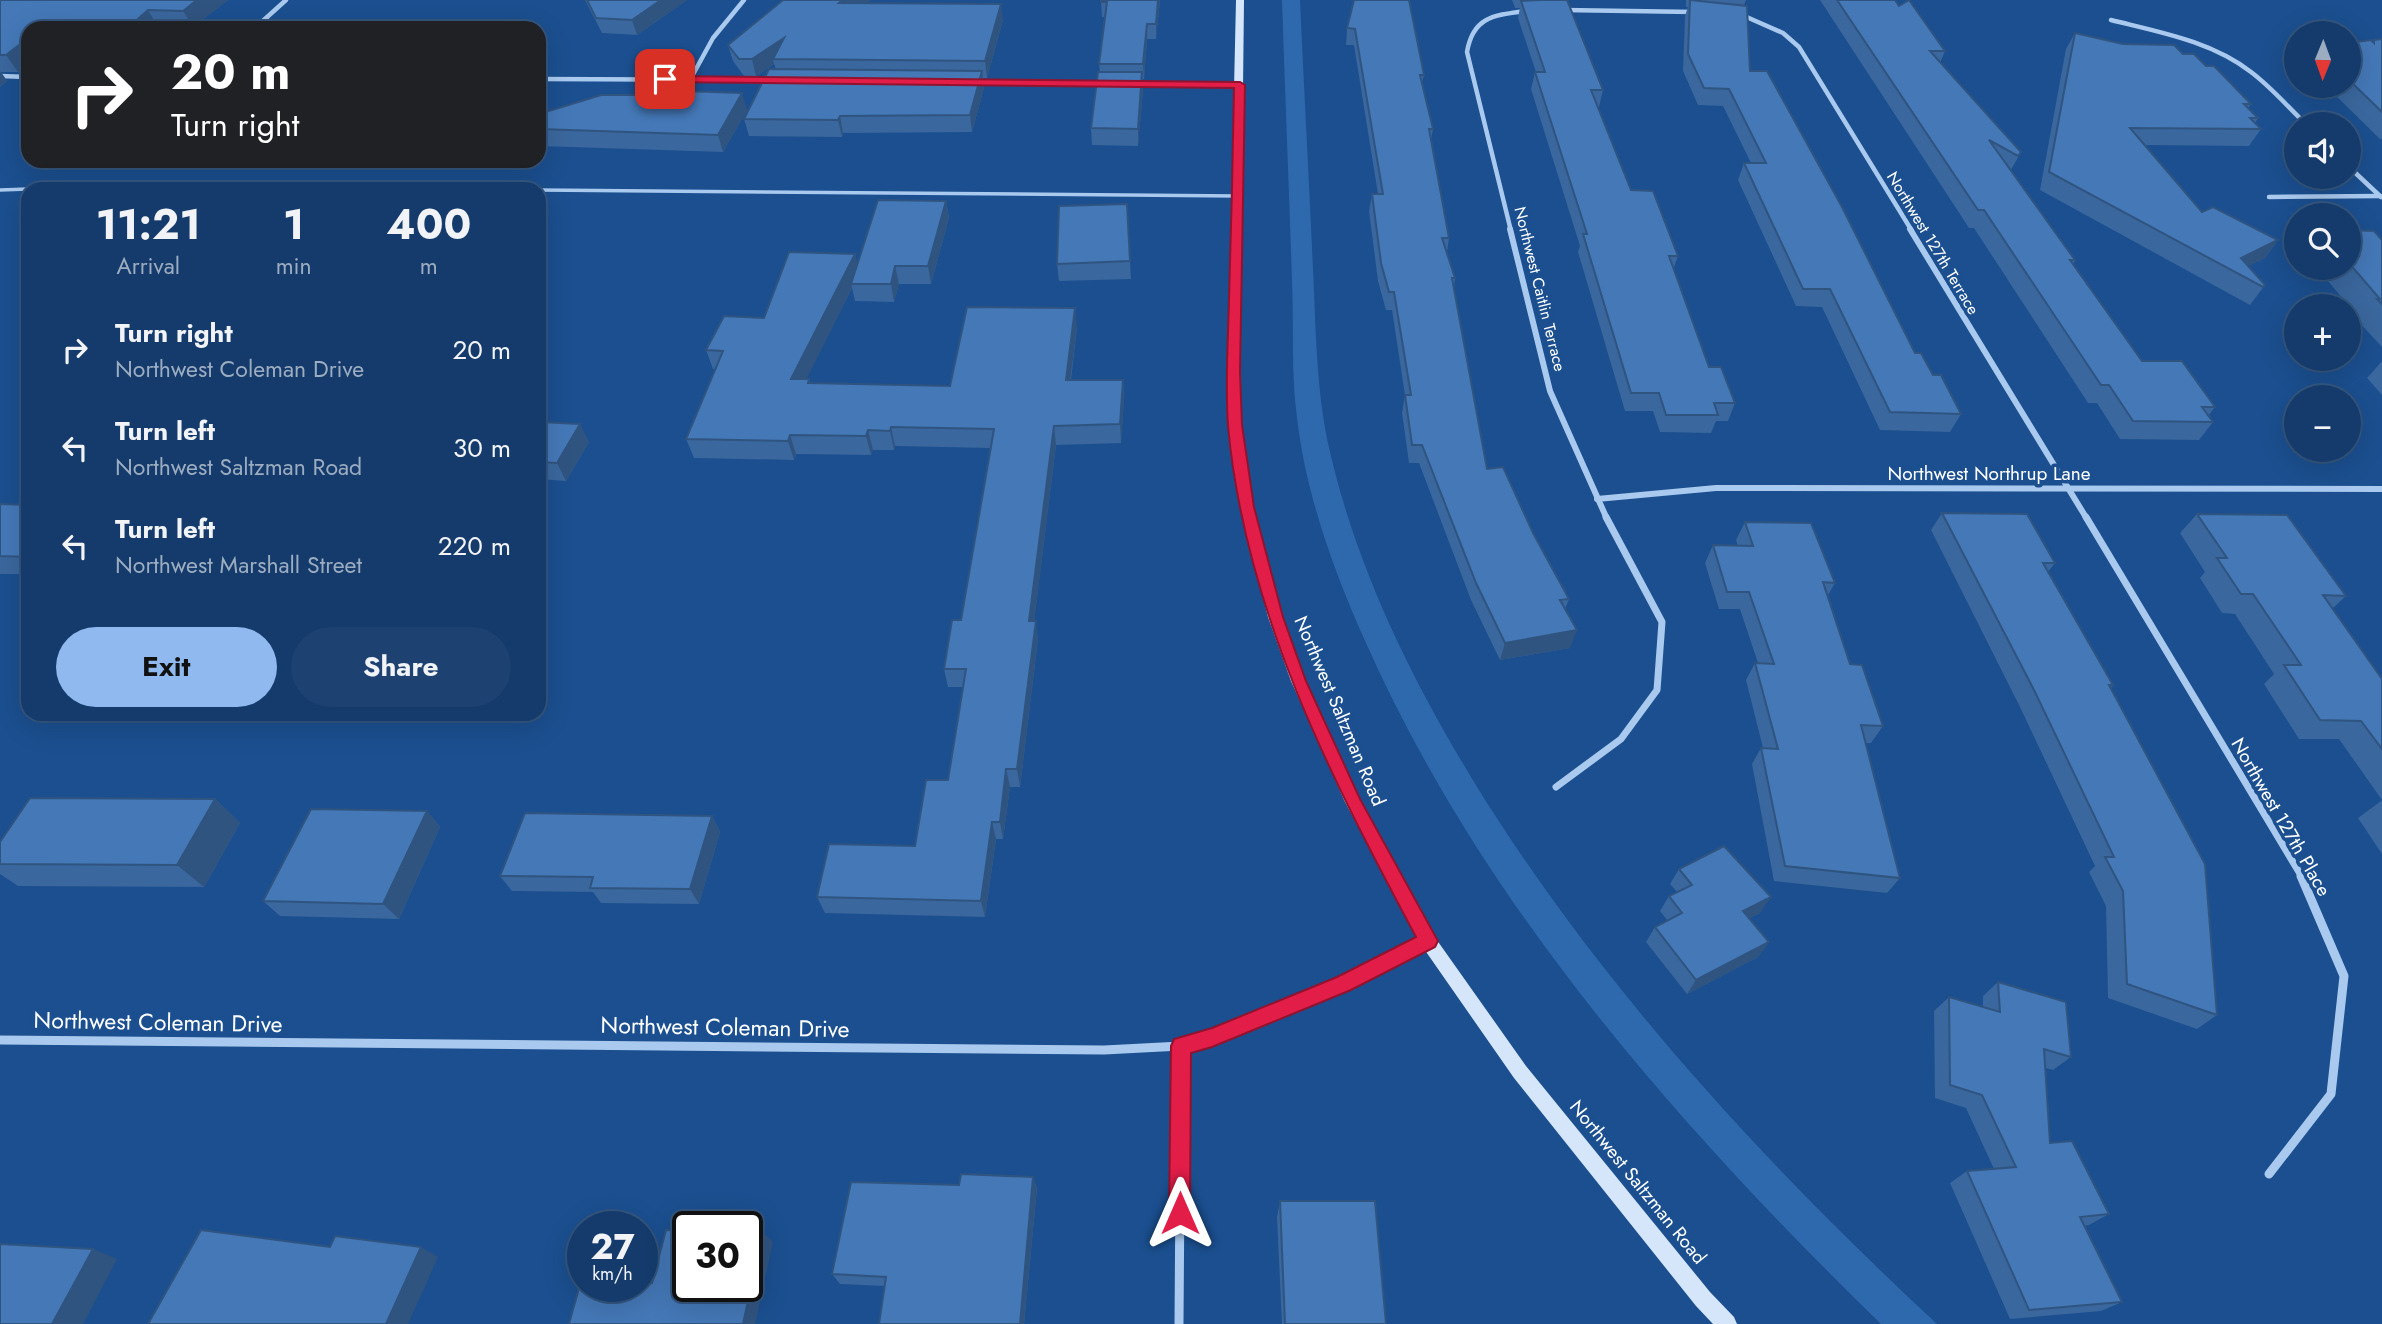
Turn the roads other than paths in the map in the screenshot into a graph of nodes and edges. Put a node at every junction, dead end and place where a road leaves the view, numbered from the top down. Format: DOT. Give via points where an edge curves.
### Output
graph roads {
  1 [pos="286,0"];
  2 [pos="744,0"];
  3 [pos="1240,0"];
  4 [pos="1539,10"];
  5 [pos="1553,10"];
  6 [pos="1702,12"];
  7 [pos="1735,15"];
  8 [pos="2111,20"];
  9 [pos="263,21"];
  10 [pos="0,76"];
  11 [pos="21,77"];
  12 [pos="546,79"];
  13 [pos="690,79"];
  14 [pos="786,80"];
  15 [pos="964,82"];
  16 [pos="1115,84"];
  17 [pos="1128,84"];
  18 [pos="1240,85"];
  19 [pos="2293,112"];
  20 [pos="2361,178"];
  21 [pos="0,190"];
  22 [pos="21,190"];
  23 [pos="546,190"];
  24 [pos="1237,196"];
  25 [pos="2269,197"];
  26 [pos="2381,197"];
  27 [pos="2069,489"];
  28 [pos="2378,489"];
  29 [pos="1597,499"];
  30 [pos="2382,499"];
  31 [pos="1556,786"];
  32 [pos="1428,941"];
  33 [pos="0,1040"];
  34 [pos="1181,1046"];
  35 [pos="2269,1174"];
  36 [pos="1179,1324"];
  37 [pos="1727,1324"];
  1 -- 9 [label="street"];
  2 -- 13 [label="street" via="713,38"];
  3 -- 18 [label="main road, Northwest Saltzman Road"];
  4 -- 29 [label="street, Northwest Caitlin Terrace" via="1482,20 1471,31 1467,52 1550,391"];
  5 -- 6 [label="street"];
  7 -- 27 [label="street, Northwest 127th Terrace" via="1763,23 1799,47"];
  8 -- 19 [label="street" via="2218,52 2244,66"];
  10 -- 11 [label="street"];
  12 -- 13 [label="street"];
  13 -- 14 [label="street"];
  15 -- 16 [label="street"];
  17 -- 18 [label="street"];
  18 -- 24 [label="main road, Northwest Saltzman Road"];
  20 -- 26 [label="street"];
  21 -- 22 [label="lane"];
  23 -- 24 [label="lane"];
  24 -- 32 [label="main road, Northwest Saltzman Road" via="1235,425 1257,553 1275,617 1308,703 1353,802"];
  25 -- 26 [label="street"];
  27 -- 28 [label="street, Northwest Northrup Lane"];
  27 -- 29 [label="street, Northwest Northrup Lane" via="1716,488"];
  27 -- 35 [label="street, Northwest 127th Place" via="2303,879 2344,976 2331,1094"];
  28 -- 30 [label="street"];
  29 -- 31 [label="street, Northwest Caitlin Terrace" via="1662,622 1657,690 1621,740"];
  32 -- 34 [label="street, Northwest Coleman Drive" via="1344,984"];
  32 -- 37 [label="main road, Northwest Saltzman Road" via="1520,1072"];
  33 -- 34 [label="street, Northwest Coleman Drive" via="1104,1050"];
  34 -- 36 [label="street"];
}
